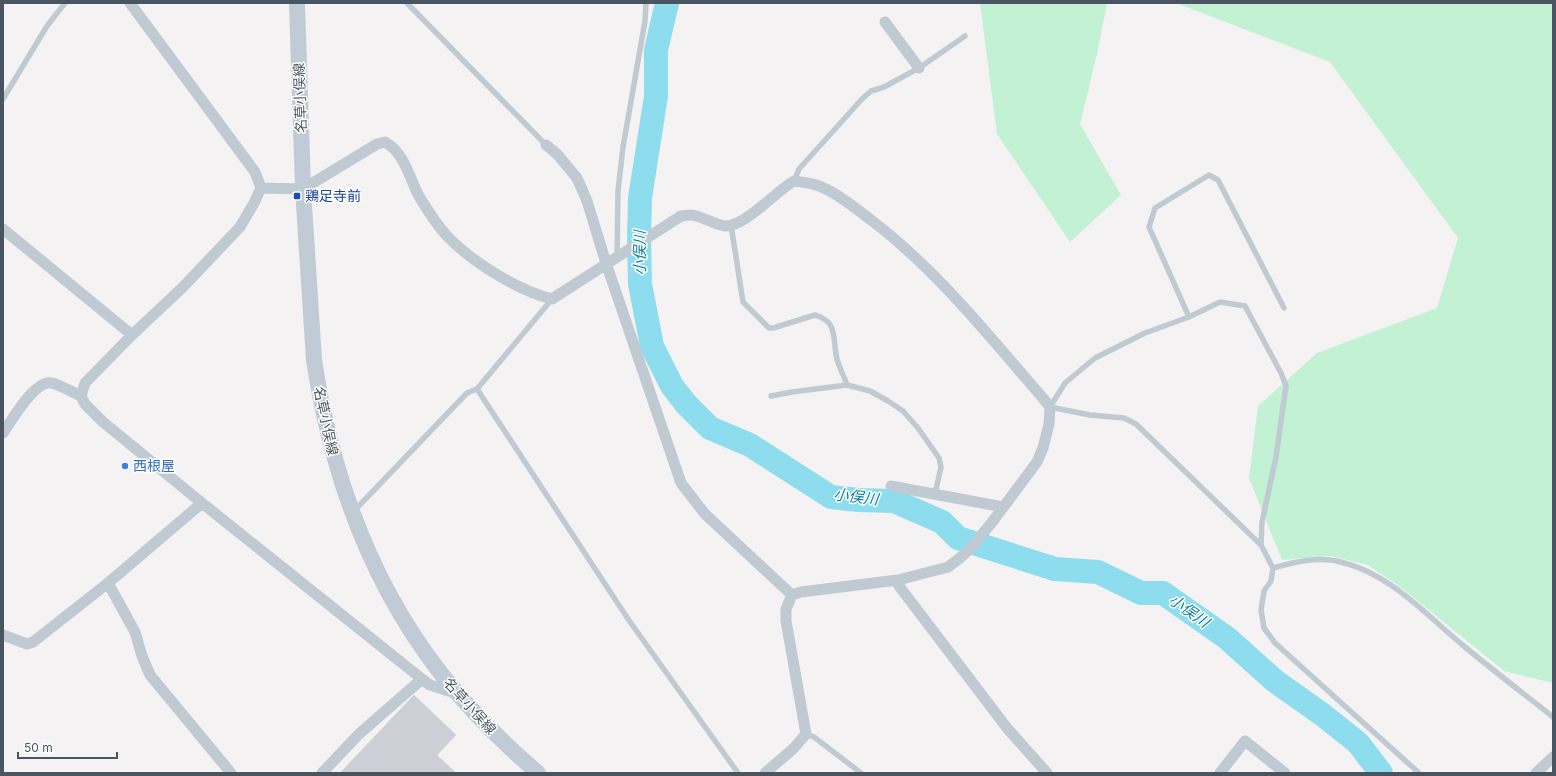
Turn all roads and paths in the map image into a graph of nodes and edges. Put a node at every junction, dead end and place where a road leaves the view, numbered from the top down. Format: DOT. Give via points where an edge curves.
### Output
graph roads {
  1 [pos="65,3"];
  2 [pos="130,3"];
  3 [pos="297,3"];
  4 [pos="407,3"];
  5 [pos="646,3"];
  6 [pos="885,22"];
  7 [pos="965,36"];
  8 [pos="919,68"];
  9 [pos="3,99"];
  10 [pos="546,145"];
  11 [pos="794,181"];
  12 [pos="261,188"];
  13 [pos="303,189"];
  14 [pos="731,225"];
  15 [pos="3,229"];
  16 [pos="619,256"];
  17 [pos="606,263"];
  18 [pos="552,299"];
  19 [pos="1284,308"];
  20 [pos="1189,317"];
  21 [pos="132,335"];
  22 [pos="847,385"];
  23 [pos="478,388"];
  24 [pos="81,396"];
  25 [pos="771,396"];
  26 [pos="1050,407"];
  27 [pos="3,433"];
  28 [pos="891,486"];
  29 [pos="935,494"];
  30 [pos="202,504"];
  31 [pos="1003,507"];
  32 [pos="352,513"];
  33 [pos="1261,545"];
  34 [pos="1272,568"];
  35 [pos="898,580"];
  36 [pos="108,583"];
  37 [pos="792,595"];
  38 [pos="3,635"];
  39 [pos="422,679"];
  40 [pos="458,694"];
  41 [pos="1553,717"];
  42 [pos="806,734"];
  43 [pos="1553,757"];
  44 [pos="230,773"];
  45 [pos="322,773"];
  46 [pos="538,773"];
  47 [pos="738,773"];
  48 [pos="765,773"];
  49 [pos="861,773"];
  50 [pos="1047,773"];
  51 [pos="1220,773"];
  52 [pos="1285,773"];
  53 [pos="1420,773"];
  54 [pos="1536,773"];
  1 -- 9 [label="lane" via="47,26"];
  2 -- 12 [label="street" via="255,172"];
  3 -- 13 [label="main road, 名草小俣線"];
  4 -- 10 [label="lane"];
  5 -- 16 [label="lane" via="618,190"];
  6 -- 8 [label="street"];
  7 -- 8 [label="lane"];
  8 -- 11 [label="lane" via="884,87 871,91 862,99 799,169"];
  10 -- 17 [label="street" via="577,178 587,201"];
  11 -- 14 [label="street" via="750,216"];
  11 -- 26 [label="street" via="825,188 854,206 887,232 959,301"];
  12 -- 13 [label="street"];
  12 -- 21 [label="street" via="240,227 183,287"];
  13 -- 18 [label="street" via="377,144 385,142 400,154 420,198 446,236 508,281"];
  13 -- 32 [label="main road, 名草小俣線" via="311,328 318,387 329,438"];
  14 -- 16 [label="street" via="725,226 691,215 681,216"];
  14 -- 22 [label="lane" via="743,302 769,328 815,315 829,322 833,330 837,359"];
  15 -- 21 [label="street"];
  16 -- 17 [label="street"];
  17 -- 18 [label="street"];
  17 -- 37 [label="street" via="682,483 705,514"];
  18 -- 23 [label="lane"];
  19 -- 20 [label="lane" via="1218,180 1209,174 1155,208 1149,228"];
  20 -- 26 [label="lane" via="1145,333 1095,358 1065,383"];
  20 -- 33 [label="lane" via="1220,302 1245,306 1286,386 1276,457 1262,522"];
  21 -- 24 [label="street" via="85,383"];
  22 -- 25 [label="lane"];
  22 -- 29 [label="lane" via="888,401 903,411 918,428 939,458 941,467"];
  23 -- 32 [label="lane" via="467,393"];
  23 -- 47 [label="lane" via="628,619"];
  24 -- 27 [label="street" via="51,383 42,384 31,394"];
  24 -- 30 [label="street" via="85,404 103,422"];
  26 -- 31 [label="street" via="1049,424 1037,462"];
  26 -- 33 [label="lane" via="1090,415 1124,418 1136,424"];
  28 -- 29 [label="street"];
  29 -- 31 [label="street"];
  30 -- 36 [label="street"];
  30 -- 39 [label="street"];
  31 -- 35 [label="street" via="971,548 948,567"];
  32 -- 40 [label="main road, 名草小俣線" via="389,595 434,664"];
  33 -- 34 [label="lane"];
  34 -- 41 [label="lane" via="1300,561 1332,560 1379,577"];
  34 -- 53 [label="lane" via="1261,610 1264,628 1275,643"];
  35 -- 37 [label="street"];
  35 -- 50 [label="street" via="899,586 1007,728"];
  36 -- 38 [label="street" via="33,642 27,644"];
  36 -- 44 [label="street" via="135,632 150,675"];
  37 -- 42 [label="street" via="786,609 786,621"];
  39 -- 40 [label="street" via="430,685"];
  39 -- 45 [label="street" via="359,734"];
  40 -- 46 [label="main road, 名草小俣線"];
  42 -- 48 [label="street"];
  42 -- 49 [label="lane"];
  43 -- 54 [label="street"];
  51 -- 52 [label="street" via="1245,741"];
}
